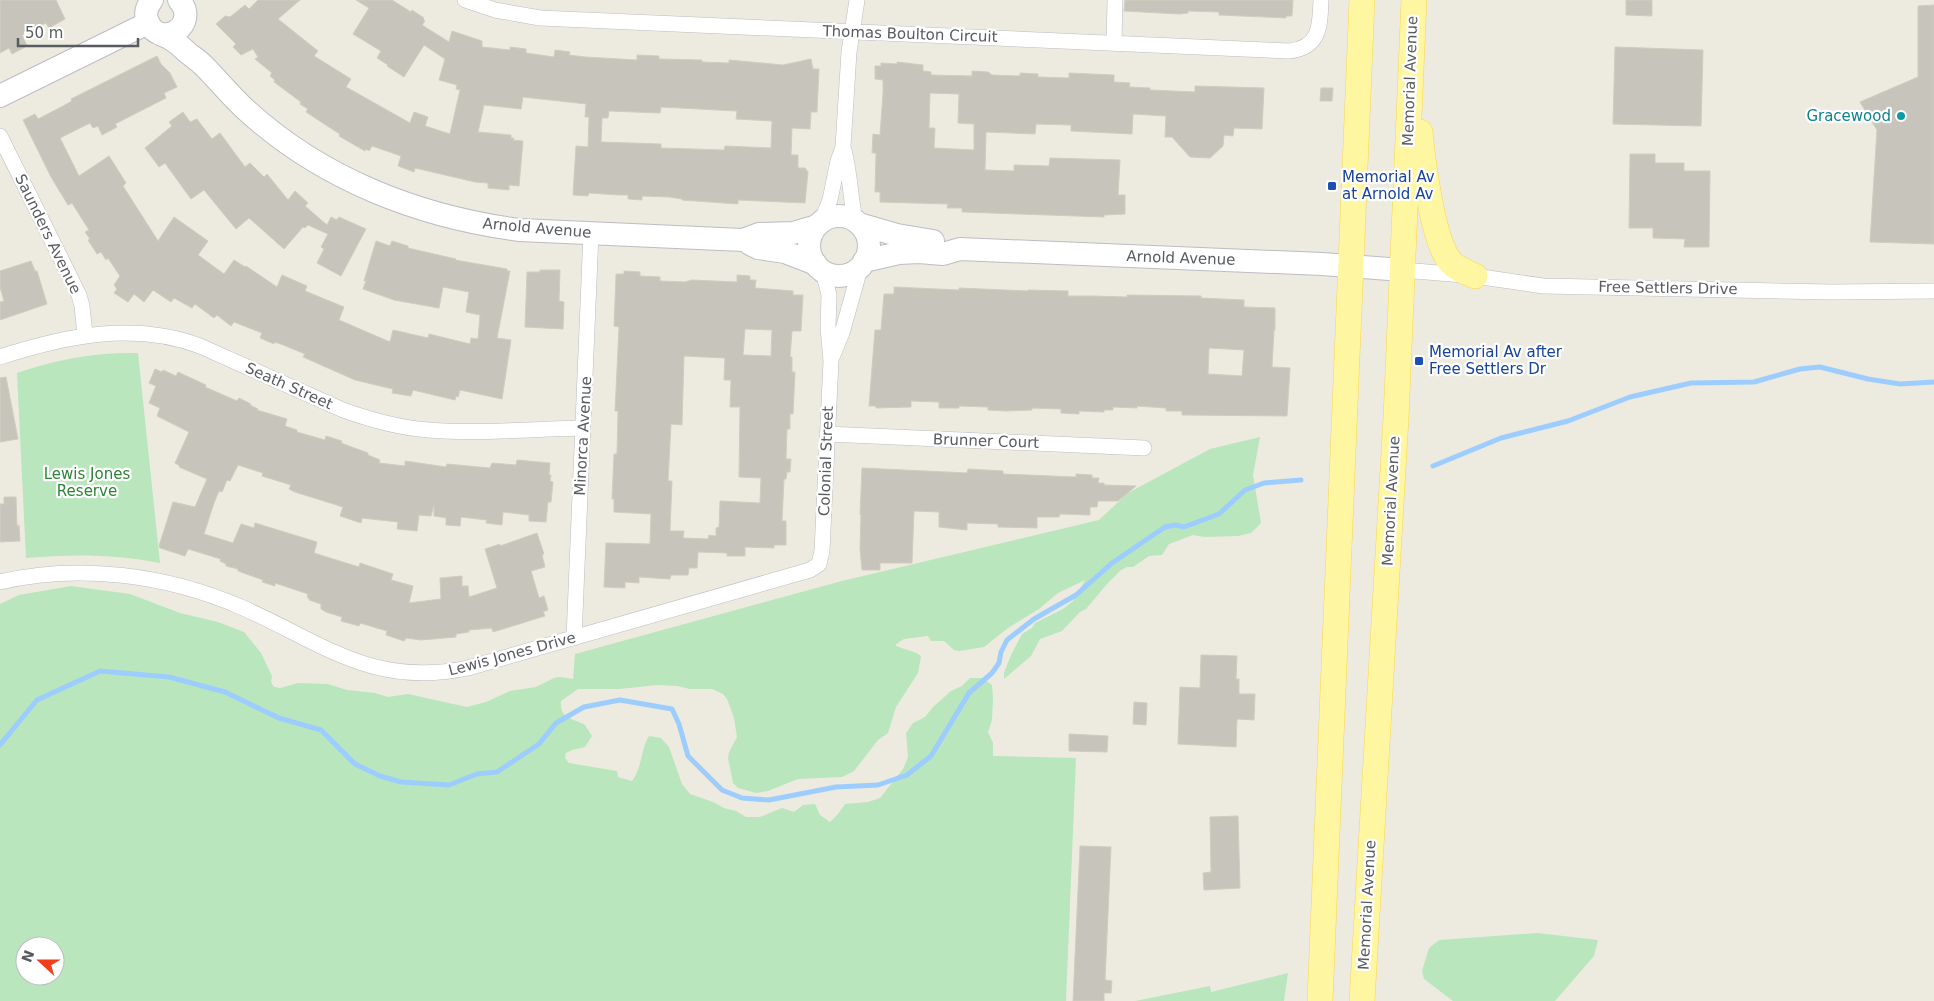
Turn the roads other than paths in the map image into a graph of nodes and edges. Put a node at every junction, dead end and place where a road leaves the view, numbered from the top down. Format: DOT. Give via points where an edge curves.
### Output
graph roads {
  1 [pos="465,0"];
  2 [pos="857,0"];
  3 [pos="1115,0"];
  4 [pos="1321,0"];
  5 [pos="1362,0"];
  6 [pos="1414,0"];
  7 [pos="185,7"];
  8 [pos="150,13"];
  9 [pos="851,32"];
  10 [pos="1114,43"];
  11 [pos="201,63"];
  12 [pos="0,96"];
  13 [pos="1410,104"];
  14 [pos="0,136"];
  15 [pos="843,147"];
  16 [pos="857,222"];
  17 [pos="819,224"];
  18 [pos="591,233"];
  19 [pos="743,240"];
  20 [pos="960,249"];
  21 [pos="863,263"];
  22 [pos="1350,266"];
  23 [pos="820,268"];
  24 [pos="1402,270"];
  25 [pos="1475,276"];
  26 [pos="1934,291"];
  27 [pos="85,335"];
  28 [pos="0,357"];
  29 [pos="831,361"];
  30 [pos="583,428"];
  31 [pos="828,434"];
  32 [pos="1144,448"];
  33 [pos="821,560"];
  34 [pos="0,582"];
  35 [pos="574,638"];
  36 [pos="1320,1001"];
  37 [pos="1362,1001"];
  1 -- 9 [label="street, Thomas Boulton Circuit" via="495,10 540,18"];
  2 -- 9 [label="street"];
  3 -- 10 [label="street"];
  4 -- 10 [label="street, Thomas Boulton Circuit" via="1319,29 1310,42 1296,50"];
  5 -- 22 [label="main road"];
  6 -- 13 [label="main road, Memorial Avenue"];
  7 -- 8 [label="street" via="180,28 174,32"];
  7 -- 11 [label="street, Arnold Avenue" via="187,32 197,47"];
  8 -- 11 [label="street, Arnold Avenue"];
  8 -- 12 [label="street"];
  9 -- 10 [label="street, Thomas Boulton Circuit"];
  9 -- 15 [label="street"];
  11 -- 18 [label="street, Arnold Avenue" via="245,109 297,149 384,196 485,225"];
  13 -- 24 [label="main road, Memorial Avenue"];
  13 -- 25 [label="main road" via="1420,132 1442,246 1449,260"];
  14 -- 27 [label="street, Saunders Avenue" via="79,295"];
  15 -- 16 [label="street"];
  15 -- 17 [label="street" via="830,200"];
  16 -- 17 [label="street" via="835,216"];
  16 -- 20 [label="street, Arnold Avenue" via="897,236 944,242"];
  16 -- 21 [label="street" via="868,241"];
  17 -- 19 [label="street, Arnold Avenue" via="783,234 759,234"];
  17 -- 23 [label="street" via="809,245 811,255"];
  18 -- 19 [label="street, Arnold Avenue"];
  18 -- 30 [label="street, Minorca Avenue"];
  19 -- 23 [label="street, Arnold Avenue" via="758,248 785,252"];
  20 -- 21 [label="street, Arnold Avenue" via="943,254 899,253"];
  20 -- 22 [label="street, Arnold Avenue"];
  21 -- 23 [label="street" via="853,272 843,275 833,275"];
  21 -- 29 [label="street, Colonial Street"];
  22 -- 24 [label="street, Arnold Avenue"];
  22 -- 36 [label="main road"];
  23 -- 29 [label="street, Colonial Street" via="829,295"];
  24 -- 25 [label="street, Free Settlers Drive"];
  24 -- 37 [label="main road, Memorial Avenue"];
  25 -- 26 [label="street, Free Settlers Drive" via="1543,286"];
  27 -- 28 [label="street, Seath Street" via="46,342"];
  27 -- 30 [label="street, Seath Street" via="135,334 182,340 343,410 403,427 452,432"];
  29 -- 31 [label="street, Colonial Street"];
  30 -- 35 [label="street, Minorca Avenue"];
  31 -- 32 [label="street, Brunner Court"];
  31 -- 33 [label="street, Colonial Street"];
  33 -- 35 [label="street, Lewis Jones Drive" via="810,570"];
  34 -- 35 [label="street, Lewis Jones Drive" via="88,574 180,586 240,607 349,659 410,674 468,668"];
}
